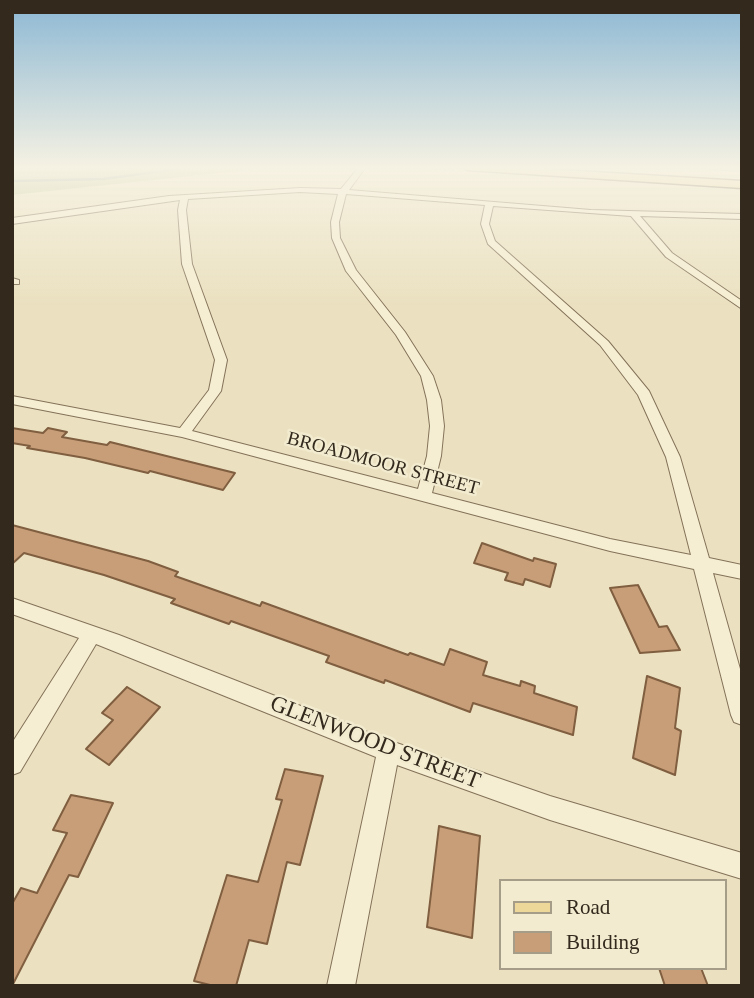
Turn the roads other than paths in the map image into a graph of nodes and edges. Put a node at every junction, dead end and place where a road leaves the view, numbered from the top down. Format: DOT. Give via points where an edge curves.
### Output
graph roads {
  1 [pos="65,214"];
  2 [pos="181,214"];
  3 [pos="337,214"];
  4 [pos="487,214"];
  5 [pos="628,214"];
  6 [pos="634,214"];
  7 [pos="742,217"];
  8 [pos="12,221"];
  9 [pos="742,306"];
  10 [pos="12,400"];
  11 [pos="183,433"];
  12 [pos="424,495"];
  13 [pos="702,565"];
  14 [pos="742,572"];
  15 [pos="12,606"];
  16 [pos="92,634"];
  17 [pos="742,715"];
  18 [pos="388,751"];
  19 [pos="12,764"];
  20 [pos="742,866"];
  21 [pos="341,986"];
  1 -- 8 [label="street"];
  2 -- 11 [label="street" via="187,264 221,360 215,391"];
  3 -- 12 [label="street" via="343,256 427,376 437,426"];
  4 -- 13 [label="street" via="485,224 498,251 604,343 644,394 673,457"];
  5 -- 6 [label="street"];
  6 -- 7 [label="street"];
  6 -- 9 [label="street" via="669,255"];
  10 -- 11 [label="street, BROADMOOR STREET"];
  11 -- 12 [label="street, BROADMOOR STREET"];
  12 -- 13 [label="street, BROADMOOR STREET"];
  13 -- 14 [label="street, BROADMOOR STREET"];
  13 -- 17 [label="street"];
  15 -- 16 [label="street, GLENWOOD STREET"];
  16 -- 18 [label="street, GLENWOOD STREET"];
  16 -- 19 [label="street"];
  18 -- 20 [label="street, GLENWOOD STREET" via="550,808"];
  18 -- 21 [label="street"];
}
